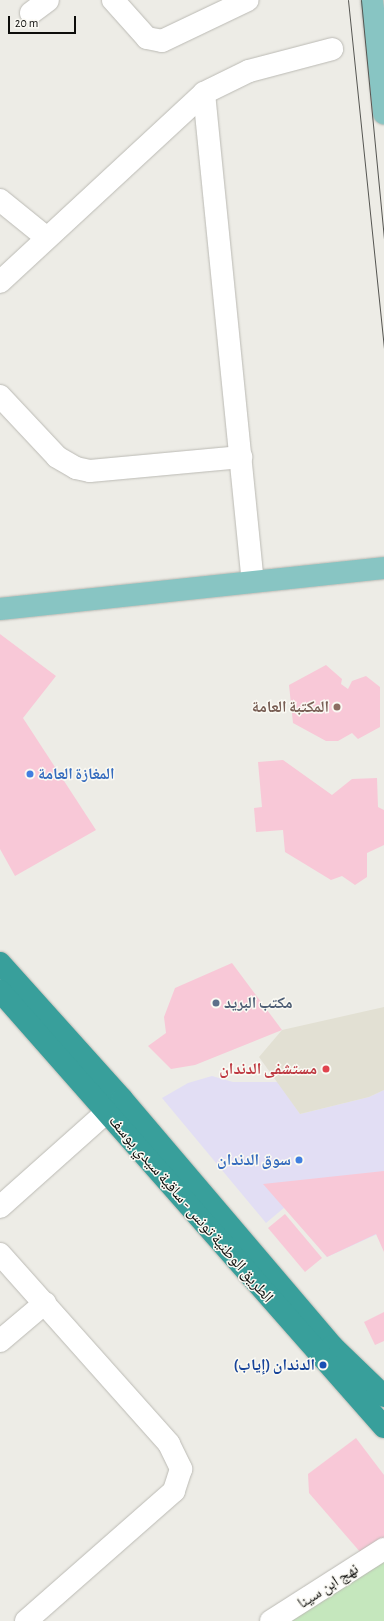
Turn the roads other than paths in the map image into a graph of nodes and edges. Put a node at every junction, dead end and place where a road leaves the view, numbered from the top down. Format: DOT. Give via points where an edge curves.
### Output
graph roads {
  1 [pos="48,0"];
  2 [pos="113,0"];
  3 [pos="248,0"];
  4 [pos="372,0"];
  5 [pos="31,13"];
  6 [pos="332,49"];
  7 [pos="204,93"];
  8 [pos="384,113"];
  9 [pos="0,200"];
  10 [pos="47,238"];
  11 [pos="0,282"];
  12 [pos="0,396"];
  13 [pos="241,457"];
  14 [pos="384,568"];
  15 [pos="254,581"];
  16 [pos="0,609"];
  17 [pos="0,963"];
  18 [pos="0,991"];
  19 [pos="114,1106"];
  20 [pos="0,1207"];
  21 [pos="0,1254"];
  22 [pos="44,1303"];
  23 [pos="0,1341"];
  24 [pos="384,1396"];
  25 [pos="384,1427"];
  26 [pos="384,1549"];
  27 [pos="26,1621"];
  28 [pos="271,1621"];
  1 -- 5 [label="street"];
  2 -- 3 [label="street" via="147,38 162,41"];
  4 -- 8 [label="main road"];
  6 -- 7 [label="street" via="249,71"];
  7 -- 10 [label="street"];
  7 -- 13 [label="street"];
  9 -- 10 [label="street"];
  10 -- 11 [label="street"];
  12 -- 13 [label="street" via="57,457 76,468 90,471"];
  13 -- 15 [label="street"];
  14 -- 15 [label="main road"];
  15 -- 16 [label="main road"];
  17 -- 19 [label="highway, الطريق الوطنية تونس - ساقية سيدي يوسف"];
  18 -- 19 [label="highway, الطريق الوطنية تونس - ساقية سيدي يوسف"];
  19 -- 20 [label="street"];
  19 -- 24 [label="highway, الطريق الوطنية تونس - ساقية سيدي يوسف" via="332,1346"];
  19 -- 25 [label="highway, الطريق الوطنية تونس - ساقية سيدي يوسف"];
  21 -- 22 [label="street"];
  22 -- 23 [label="street"];
  22 -- 27 [label="street" via="169,1444 177,1456 181,1479 164,1500"];
  26 -- 28 [label="street, نهج ابن سينا"];
}
